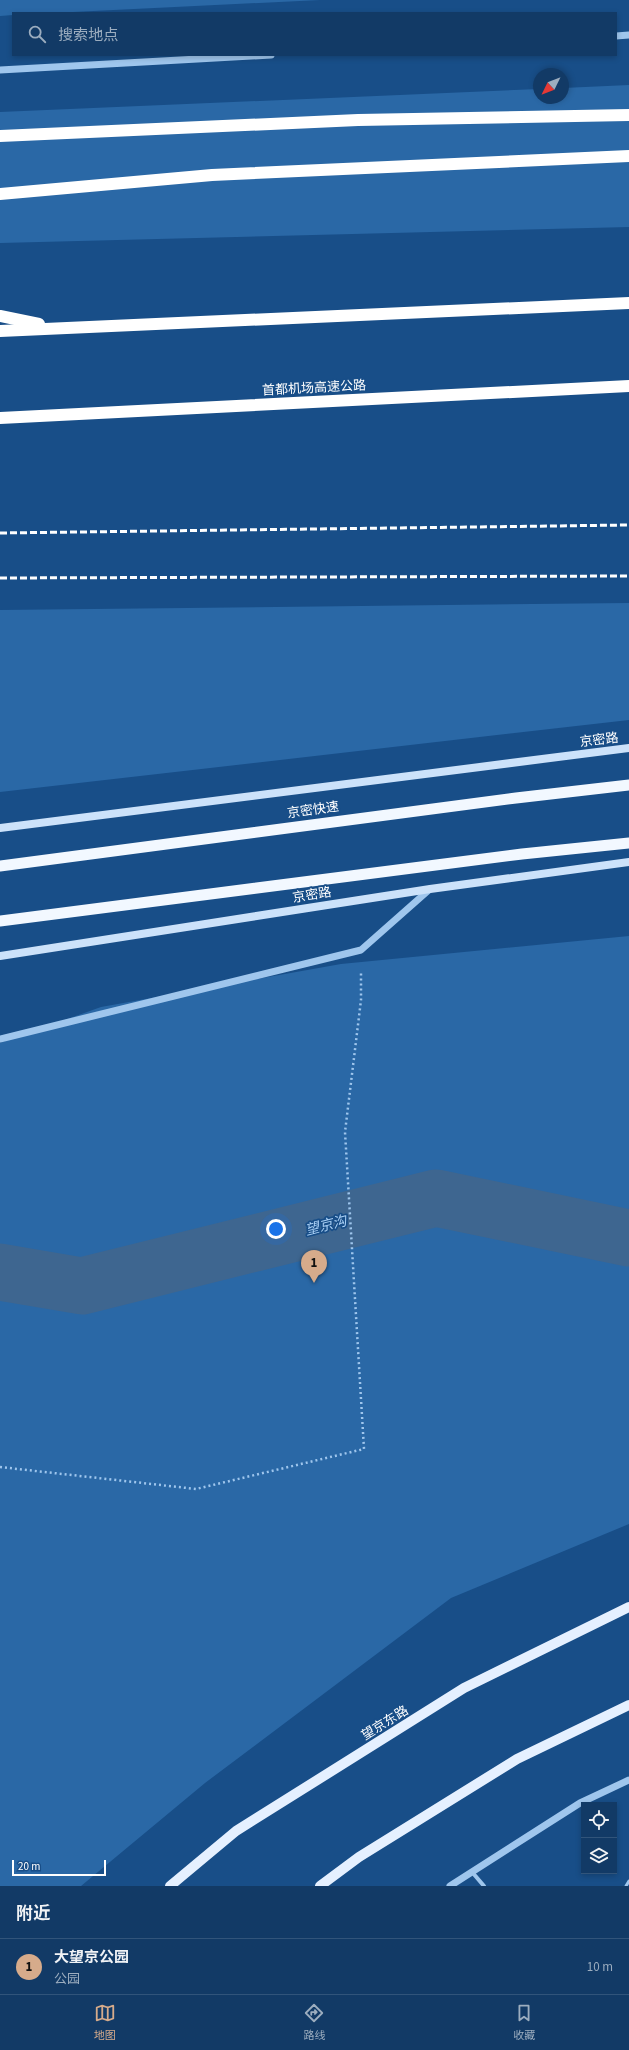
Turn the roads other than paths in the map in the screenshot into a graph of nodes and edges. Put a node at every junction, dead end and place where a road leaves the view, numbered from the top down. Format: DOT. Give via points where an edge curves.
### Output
graph roads {
  1 [pos="629,35"];
  2 [pos="617,36"];
  3 [pos="253,56"];
  4 [pos="0,70"];
  5 [pos="629,115"];
  6 [pos="0,136"];
  7 [pos="629,156"];
  8 [pos="0,194"];
  9 [pos="629,303"];
  10 [pos="0,316"];
  11 [pos="58,327"];
  12 [pos="0,331"];
  13 [pos="629,386"];
  14 [pos="0,418"];
  15 [pos="629,748"];
  16 [pos="629,785"];
  17 [pos="0,828"];
  18 [pos="629,842"];
  19 [pos="629,862"];
  20 [pos="0,866"];
  21 [pos="430,889"];
  22 [pos="0,921"];
  23 [pos="0,956"];
  24 [pos="0,1039"];
  25 [pos="629,1607"];
  26 [pos="629,1704"];
  27 [pos="629,1780"];
  28 [pos="472,1872"];
  29 [pos="629,1881"];
  30 [pos="170,1886"];
  31 [pos="320,1886"];
  32 [pos="450,1886"];
  33 [pos="484,1886"];
  34 [pos="626,1886"];
  1 -- 2 [label="street"];
  3 -- 4 [label="street"];
  5 -- 6 [label="highway" via="358,120"];
  7 -- 8 [label="highway" via="212,175"];
  9 -- 11 [label="highway"];
  10 -- 11 [label="highway"];
  11 -- 12 [label="highway"];
  13 -- 14 [label="highway, 首都机场高速公路"];
  15 -- 17 [label="main road, 京密路"];
  16 -- 20 [label="highway, 京密快速"];
  18 -- 22 [label="highway"];
  19 -- 21 [label="main road, 京密路"];
  21 -- 23 [label="main road, 京密路"];
  21 -- 24 [label="street" via="361,950"];
  25 -- 30 [label="main road, 望京东路" via="464,1688 236,1831"];
  26 -- 31 [label="main road" via="516,1759 360,1857"];
  27 -- 28 [label="street" via="580,1803"];
  28 -- 32 [label="street"];
  28 -- 33 [label="street"];
  29 -- 34 [label="lane"];
}
